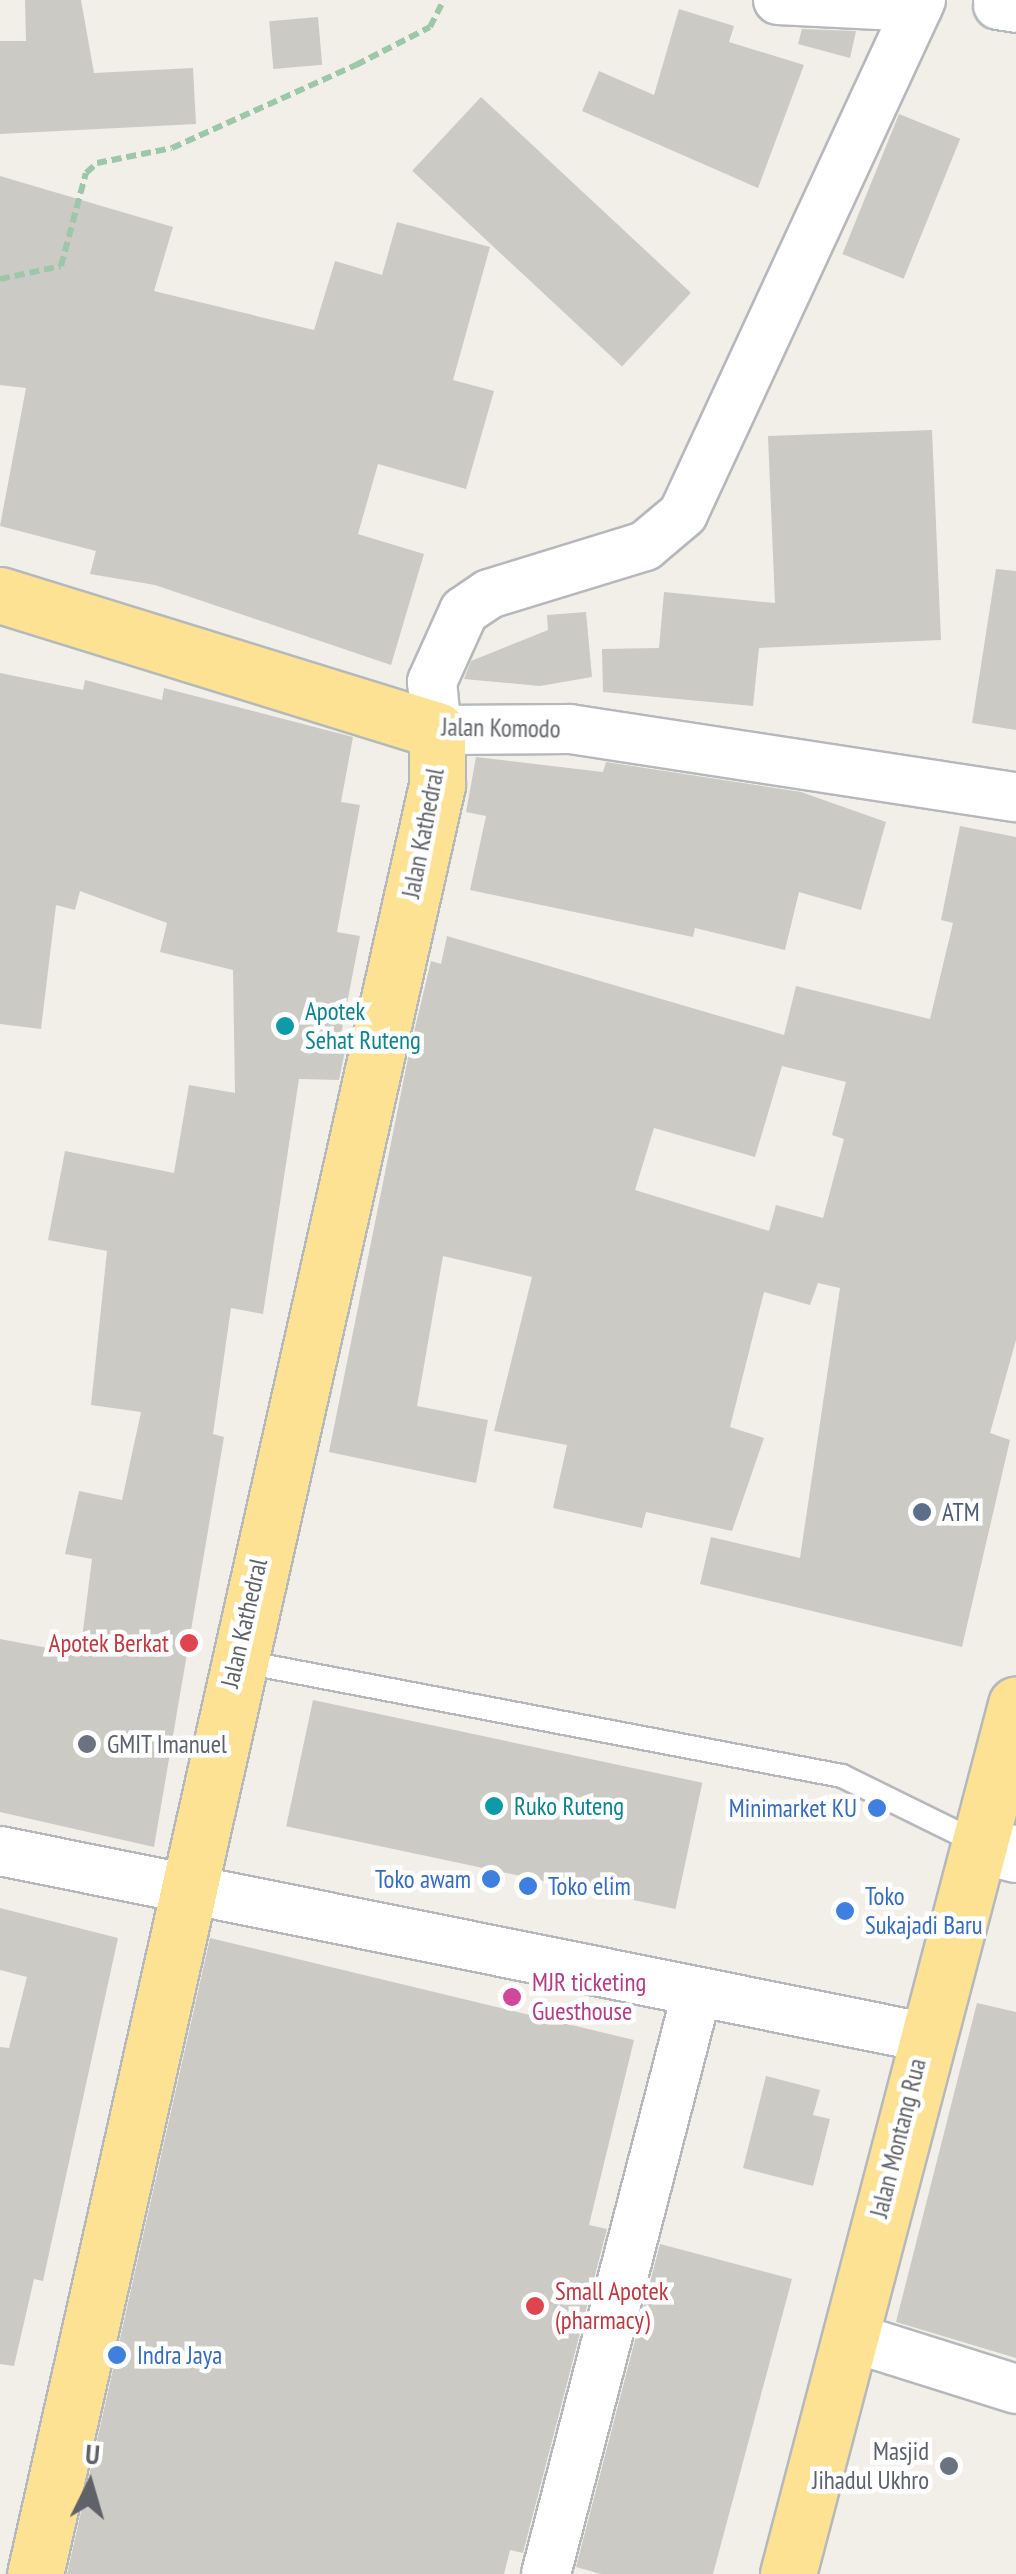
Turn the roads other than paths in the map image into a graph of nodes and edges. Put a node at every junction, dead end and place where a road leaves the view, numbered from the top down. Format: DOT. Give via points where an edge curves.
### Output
graph roads {
  1 [pos="778,0"];
  2 [pos="920,4"];
  3 [pos="0,595"];
  4 [pos="437,730"];
  5 [pos="1016,798"];
  6 [pos="235,1661"];
  7 [pos="1016,1704"];
  8 [pos="1000,1850"];
  9 [pos="0,1851"];
  10 [pos="188,1888"];
  11 [pos="696,1992"];
  12 [pos="922,2037"];
  13 [pos="848,2336"];
  14 [pos="1016,2389"];
  15 [pos="35,2574"];
  16 [pos="546,2574"];
  17 [pos="788,2574"];
  1 -- 2 [label="street"];
  2 -- 4 [label="street" via="683,514 645,546 489,594 464,611 432,682"];
  3 -- 4 [label="highway, Jalan Komodo"];
  4 -- 5 [label="street, Jalan Komodo" via="570,729"];
  4 -- 6 [label="highway, Jalan Kathedral" via="437,785"];
  6 -- 8 [label="lane" via="842,1776"];
  6 -- 10 [label="highway, Jalan Kathedral"];
  7 -- 8 [label="highway, Jalan Montang Rua"];
  8 -- 12 [label="highway, Jalan Montang Rua"];
  9 -- 10 [label="street"];
  10 -- 11 [label="street"];
  10 -- 15 [label="highway, Jalan Kathedral"];
  11 -- 12 [label="street"];
  11 -- 16 [label="street"];
  12 -- 13 [label="highway, Jalan Montang Rua"];
  13 -- 14 [label="street"];
  13 -- 17 [label="highway, Jalan Montang Rua"];
}
